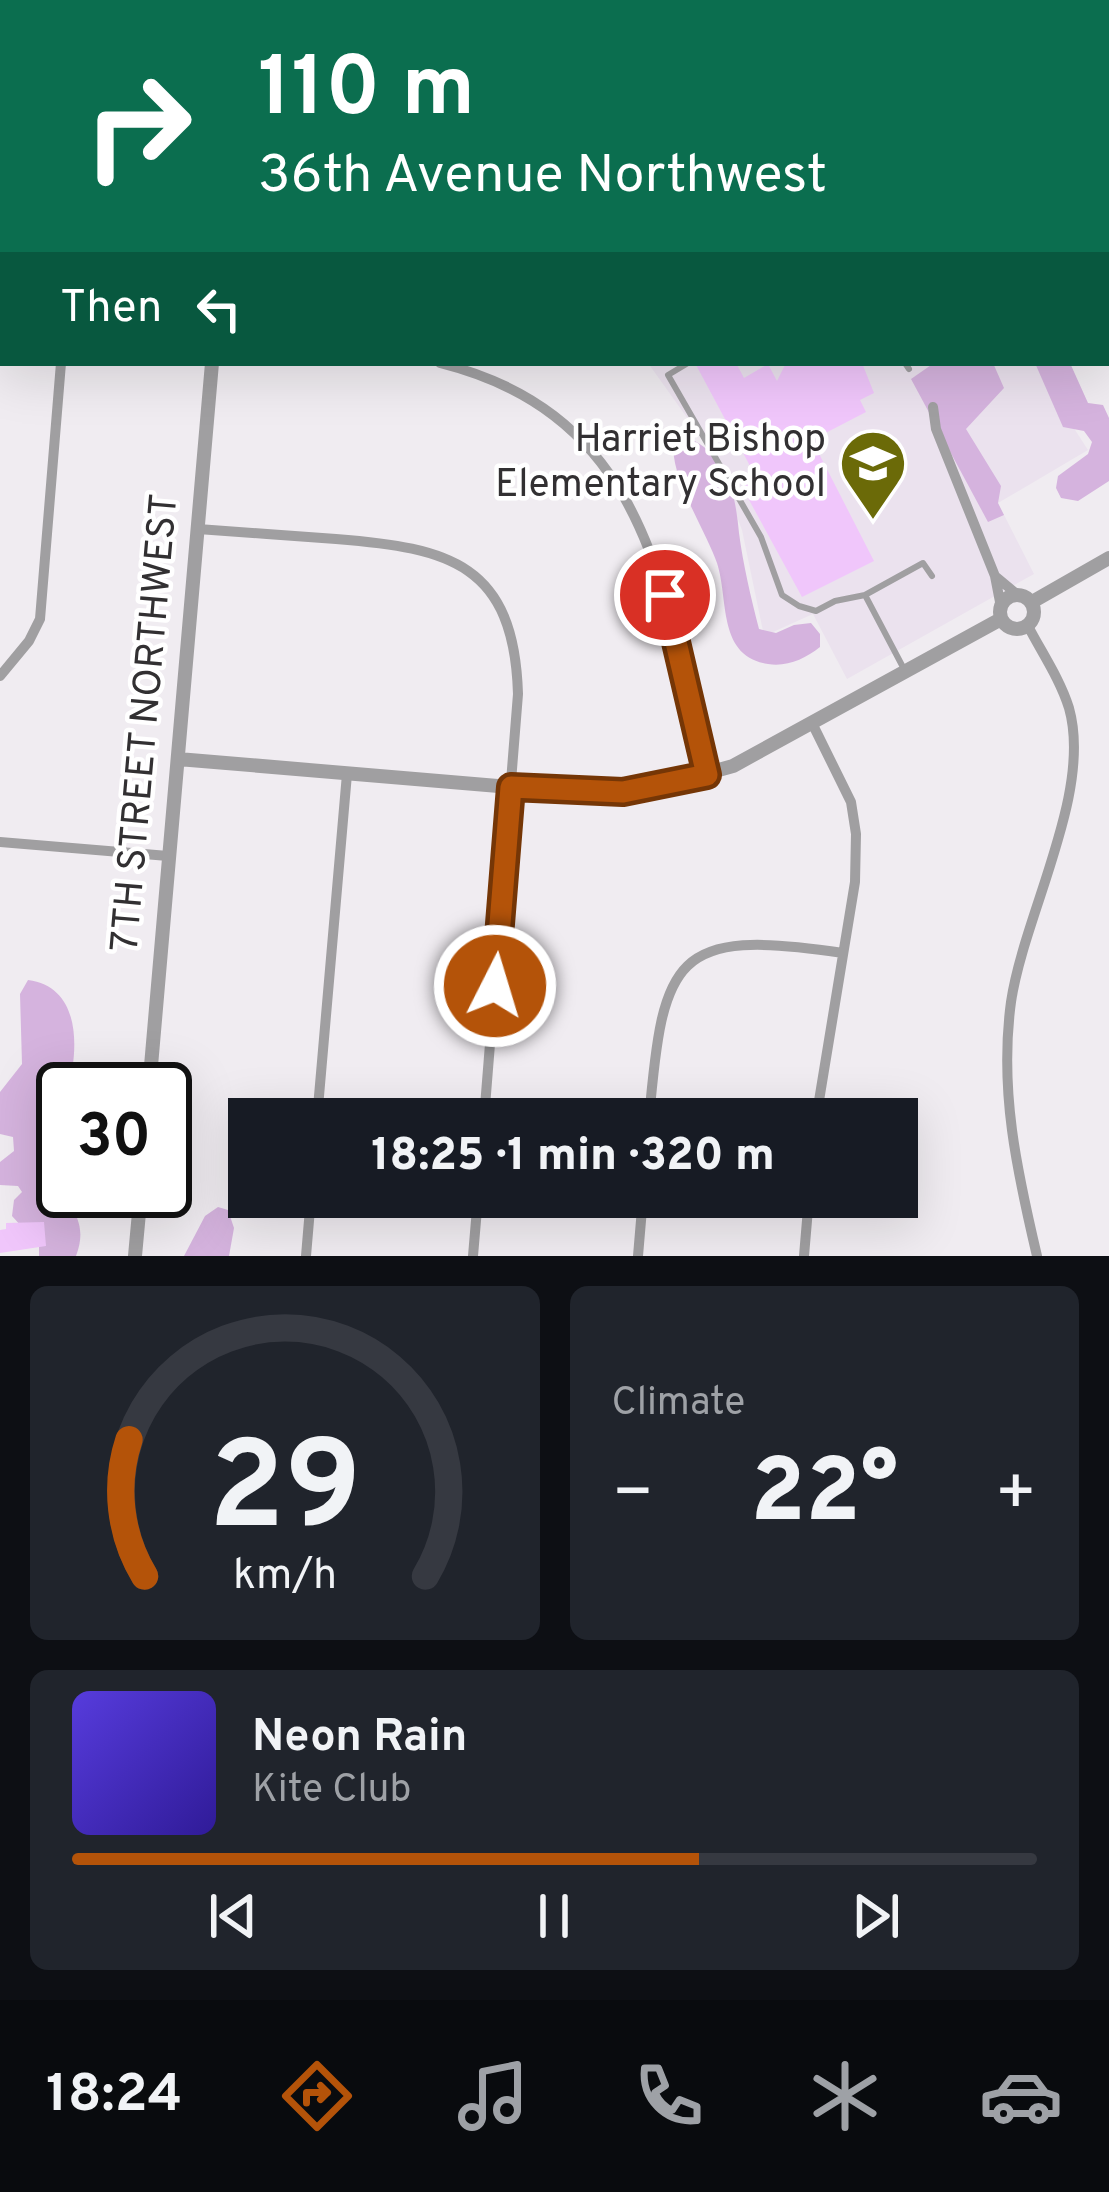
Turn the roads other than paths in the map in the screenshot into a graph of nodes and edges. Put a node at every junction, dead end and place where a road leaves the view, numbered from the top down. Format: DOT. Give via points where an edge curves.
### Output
graph roads {
  1 [pos="61,366"];
  2 [pos="212,366"];
  3 [pos="451,366"];
  4 [pos="683,366"];
  5 [pos="933,407"];
  6 [pos="197,529"];
  7 [pos="1109,558"];
  8 [pos="932,576"];
  9 [pos="995,576"];
  10 [pos="865,595"];
  11 [pos="1026,599"];
  12 [pos="1001,613"];
  13 [pos="1028,626"];
  14 [pos="905,671"];
  15 [pos="0,676"];
  16 [pos="813,725"];
  17 [pos="178,760"];
  18 [pos="347,774"];
  19 [pos="707,775"];
  20 [pos="511,787"];
  21 [pos="0,842"];
  22 [pos="168,856"];
  23 [pos="843,953"];
  24 [pos="151,1062"];
  25 [pos="319,1098"];
  26 [pos="486,1098"];
  27 [pos="651,1098"];
  28 [pos="820,1098"];
  29 [pos="139,1218"];
  30 [pos="309,1218"];
  31 [pos="476,1218"];
  32 [pos="641,1218"];
  33 [pos="807,1218"];
  34 [pos="135,1256"];
  35 [pos="306,1256"];
  36 [pos="473,1256"];
  37 [pos="638,1256"];
  38 [pos="804,1256"];
  39 [pos="1037,1256"];
  1 -- 15 [label="street" via="40,619"];
  2 -- 6 [label="street, 7TH STREET NORTHWEST"];
  3 -- 19 [label="street" via="528,397 579,438 623,493 660,577"];
  4 -- 10 [label="lane" via="668,375 761,537 782,595 816,610"];
  5 -- 9 [label="street"];
  6 -- 17 [label="street, 7TH STREET NORTHWEST"];
  6 -- 20 [label="street" via="404,546 469,570 500,606 517,661"];
  7 -- 11 [label="street"];
  8 -- 10 [label="lane" via="923,562"];
  9 -- 11 [label="street"];
  9 -- 12 [label="street"];
  10 -- 14 [label="lane"];
  11 -- 12 [label="street" via="1009,597"];
  11 -- 13 [label="street"];
  12 -- 13 [label="street" via="1009,628"];
  12 -- 14 [label="street"];
  13 -- 39 [label="street" via="1060,686 1074,737 1067,803 1023,944 1008,1042 1011,1140"];
  14 -- 16 [label="street"];
  16 -- 19 [label="street"];
  16 -- 23 [label="street" via="854,818 855,882"];
  17 -- 18 [label="street"];
  17 -- 22 [label="street, 7TH STREET NORTHWEST"];
  18 -- 20 [label="street"];
  18 -- 25 [label="street"];
  19 -- 20 [label="street" via="623,792"];
  20 -- 26 [label="street"];
  21 -- 22 [label="street"];
  22 -- 24 [label="street, 7TH STREET NORTHWEST"];
  23 -- 27 [label="street" via="734,944 682,970 661,1014"];
  23 -- 28 [label="street"];
  29 -- 34 [label="street"];
  30 -- 35 [label="street"];
  31 -- 36 [label="street"];
  32 -- 37 [label="street"];
  33 -- 38 [label="street"];
}
